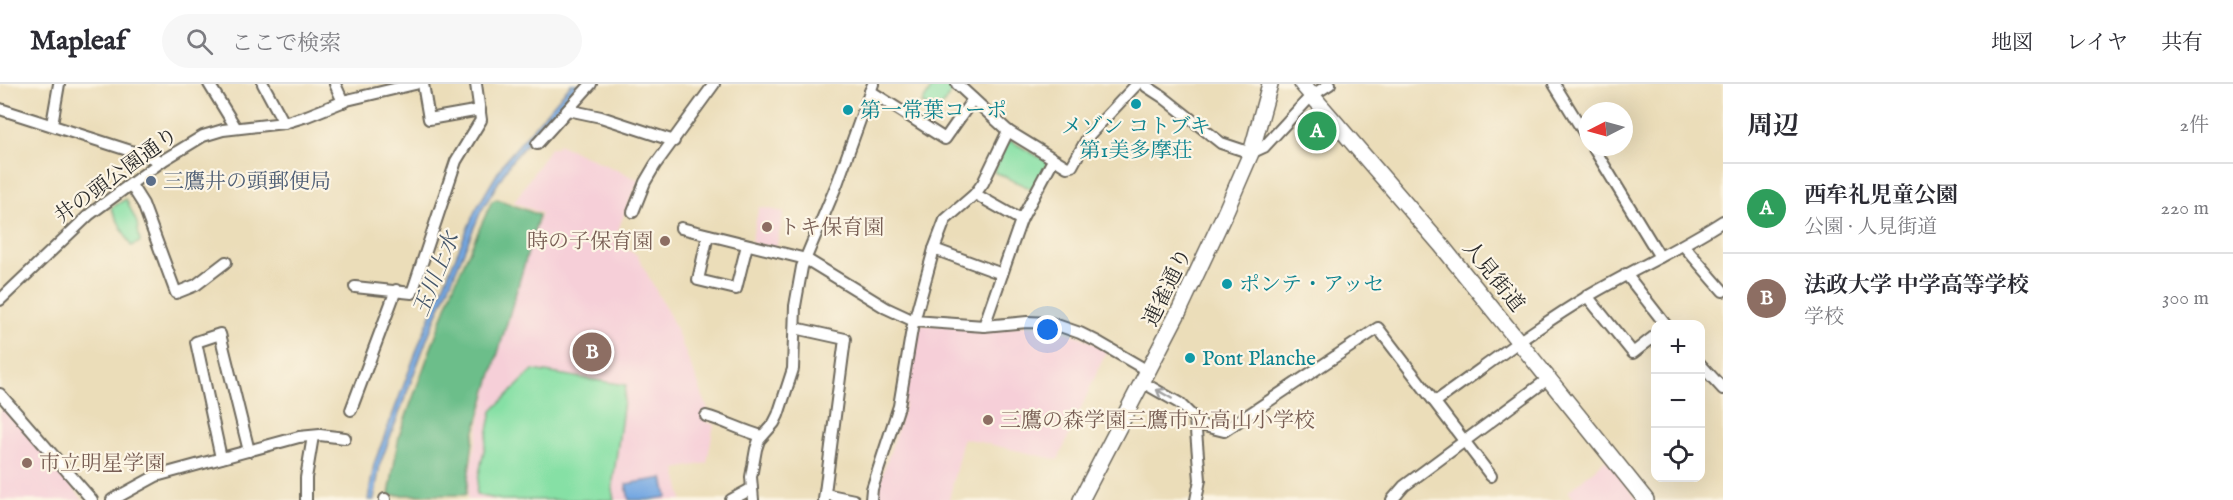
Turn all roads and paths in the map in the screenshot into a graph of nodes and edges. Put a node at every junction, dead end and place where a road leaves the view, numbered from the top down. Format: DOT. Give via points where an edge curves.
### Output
graph roads {
  1 [pos="59,84"];
  2 [pos="209,84"];
  3 [pos="263,84"];
  4 [pos="335,84"];
  5 [pos="415,84"];
  6 [pos="423,84"];
  7 [pos="476,84"];
  8 [pos="591,84"];
  9 [pos="714,84"];
  10 [pos="957,84"];
  11 [pos="1270,84"];
  12 [pos="1330,84"];
  13 [pos="1554,84"];
  14 [pos="1142,85"];
  15 [pos="391,86"];
  16 [pos="872,88"];
  17 [pos="1306,90"];
  18 [pos="973,99"];
  19 [pos="343,102"];
  20 [pos="0,109"];
  21 [pos="480,110"];
  22 [pos="568,110"];
  23 [pos="284,123"];
  24 [pos="52,124"];
  25 [pos="1579,124"];
  26 [pos="236,128"];
  27 [pos="1008,131"];
  28 [pos="674,141"];
  29 [pos="537,144"];
  30 [pos="1251,153"];
  31 [pos="1598,156"];
  32 [pos="1053,160"];
  33 [pos="162,161"];
  34 [pos="131,185"];
  35 [pos="975,194"];
  36 [pos="633,212"];
  37 [pos="1021,220"];
  38 [pos="1723,221"];
  39 [pos="681,228"];
  40 [pos="708,235"];
  41 [pos="747,245"];
  42 [pos="1684,246"];
  43 [pos="934,249"];
  44 [pos="1660,257"];
  45 [pos="806,259"];
  46 [pos="226,262"];
  47 [pos="1002,274"];
  48 [pos="1626,274"];
  49 [pos="355,286"];
  50 [pos="396,290"];
  51 [pos="1723,291"];
  52 [pos="1587,296"];
  53 [pos="0,300"];
  54 [pos="1662,320"];
  55 [pos="914,321"];
  56 [pos="984,326"];
  57 [pos="795,328"];
  58 [pos="1651,338"];
  59 [pos="1520,342"];
  60 [pos="1705,369"];
  61 [pos="1145,377"];
  62 [pos="1548,379"];
  63 [pos="1723,389"];
  64 [pos="0,394"];
  65 [pos="1435,402"];
  66 [pos="351,410"];
  67 [pos="706,417"];
  68 [pos="1196,424"];
  69 [pos="313,436"];
  70 [pos="762,436"];
  71 [pos="345,438"];
  72 [pos="1463,440"];
  73 [pos="249,451"];
  74 [pos="221,458"];
  75 [pos="1491,476"];
  76 [pos="752,495"];
  77 [pos="824,497"];
  78 [pos="306,499"];
  79 [pos="92,500"];
  80 [pos="112,500"];
  81 [pos="293,500"];
  82 [pos="731,500"];
  83 [pos="854,500"];
  84 [pos="871,500"];
  85 [pos="1081,500"];
  86 [pos="1196,500"];
  87 [pos="1392,500"];
  88 [pos="1646,500"];
  1 -- 24 [label="street"];
  2 -- 26 [label="street"];
  3 -- 23 [label="street"];
  4 -- 19 [label="street"];
  5 -- 15 [label="street, 井の頭公園通り"];
  6 -- 21 [label="street" via="429,119"];
  7 -- 21 [label="street"];
  8 -- 22 [label="street"];
  9 -- 28 [label="street"];
  10 -- 18 [label="street"];
  11 -- 30 [label="main road, 連雀通り"];
  12 -- 17 [label="street"];
  13 -- 25 [label="street"];
  14 -- 30 [label="street" via="1221,143"];
  14 -- 32 [label="street" via="1089,135 1072,166"];
  15 -- 19 [label="street, 井の頭公園通り"];
  16 -- 18 [label="street" via="945,139"];
  16 -- 45 [label="street"];
  17 -- 30 [label="street" via="1264,147"];
  17 -- 59 [label="main road, 人見街道"];
  18 -- 27 [label="street"];
  19 -- 23 [label="street, 井の頭公園通り"];
  20 -- 24 [label="street"];
  21 -- 50 [label="street" via="478,127 456,161 412,293"];
  22 -- 28 [label="street"];
  22 -- 29 [label="street"];
  23 -- 26 [label="street, 井の頭公園通り"];
  24 -- 33 [label="street"];
  26 -- 33 [label="street, 井の頭公園通り" via="203,136"];
  27 -- 32 [label="street"];
  27 -- 35 [label="street"];
  28 -- 36 [label="street" via="655,165"];
  30 -- 61 [label="main road, 連雀通り"];
  31 -- 44 [label="street"];
  32 -- 37 [label="street"];
  33 -- 34 [label="street, 井の頭公園通り"];
  34 -- 46 [label="street" via="143,204 176,293 196,285"];
  34 -- 53 [label="street, 井の頭公園通り" via="90,214"];
  35 -- 37 [label="street"];
  35 -- 43 [label="street" via="945,220"];
  37 -- 47 [label="street"];
  38 -- 42 [label="street"];
  39 -- 40 [label="street"];
  40 -- 41 [label="street"];
  40 -- 41 [label="street" via="698,280 736,289"];
  41 -- 45 [label="street"];
  42 -- 44 [label="street"];
  42 -- 51 [label="street"];
  43 -- 47 [label="street"];
  43 -- 55 [label="street"];
  44 -- 48 [label="street"];
  45 -- 55 [label="street"];
  45 -- 57 [label="street" via="798,287"];
  47 -- 56 [label="street"];
  48 -- 52 [label="street"];
  48 -- 54 [label="street"];
  49 -- 50 [label="street"];
  50 -- 66 [label="street"];
  52 -- 58 [label="street" via="1633,352"];
  52 -- 59 [label="street"];
  55 -- 56 [label="street"];
  55 -- 84 [label="street" via="899,406"];
  56 -- 61 [label="street" via="1051,323 1098,342"];
  57 -- 70 [label="street" via="789,385 774,423"];
  57 -- 77 [label="street" via="845,339"];
  59 -- 62 [label="main road, 人見街道"];
  59 -- 65 [label="street"];
  60 -- 63 [label="street"];
  68 -- 61 [label="street, one-way" via="1186,408"];
  61 -- 85 [label="main road, 連雀通り"];
  62 -- 72 [label="street"];
  62 -- 88 [label="main road, 人見街道"];
  64 -- 79 [label="street"];
  65 -- 68 [label="street" via="1378,328 1224,431"];
  65 -- 72 [label="street"];
  67 -- 70 [label="street"];
  68 -- 86 [label="street" via="1200,480"];
  69 -- 71 [label="street"];
  69 -- 73 [label="street"];
  69 -- 78 [label="street"];
  70 -- 76 [label="street" via="756,449"];
  72 -- 75 [label="street"];
  72 -- 87 [label="street"];
  73 -- 74 [label="street"];
  73 -- 74 [label="street" via="220,334 196,342"];
  74 -- 80 [label="street" via="151,478"];
  76 -- 82 [label="street"];
  77 -- 83 [label="street"];
  78 -- 81 [label="street"];
}
